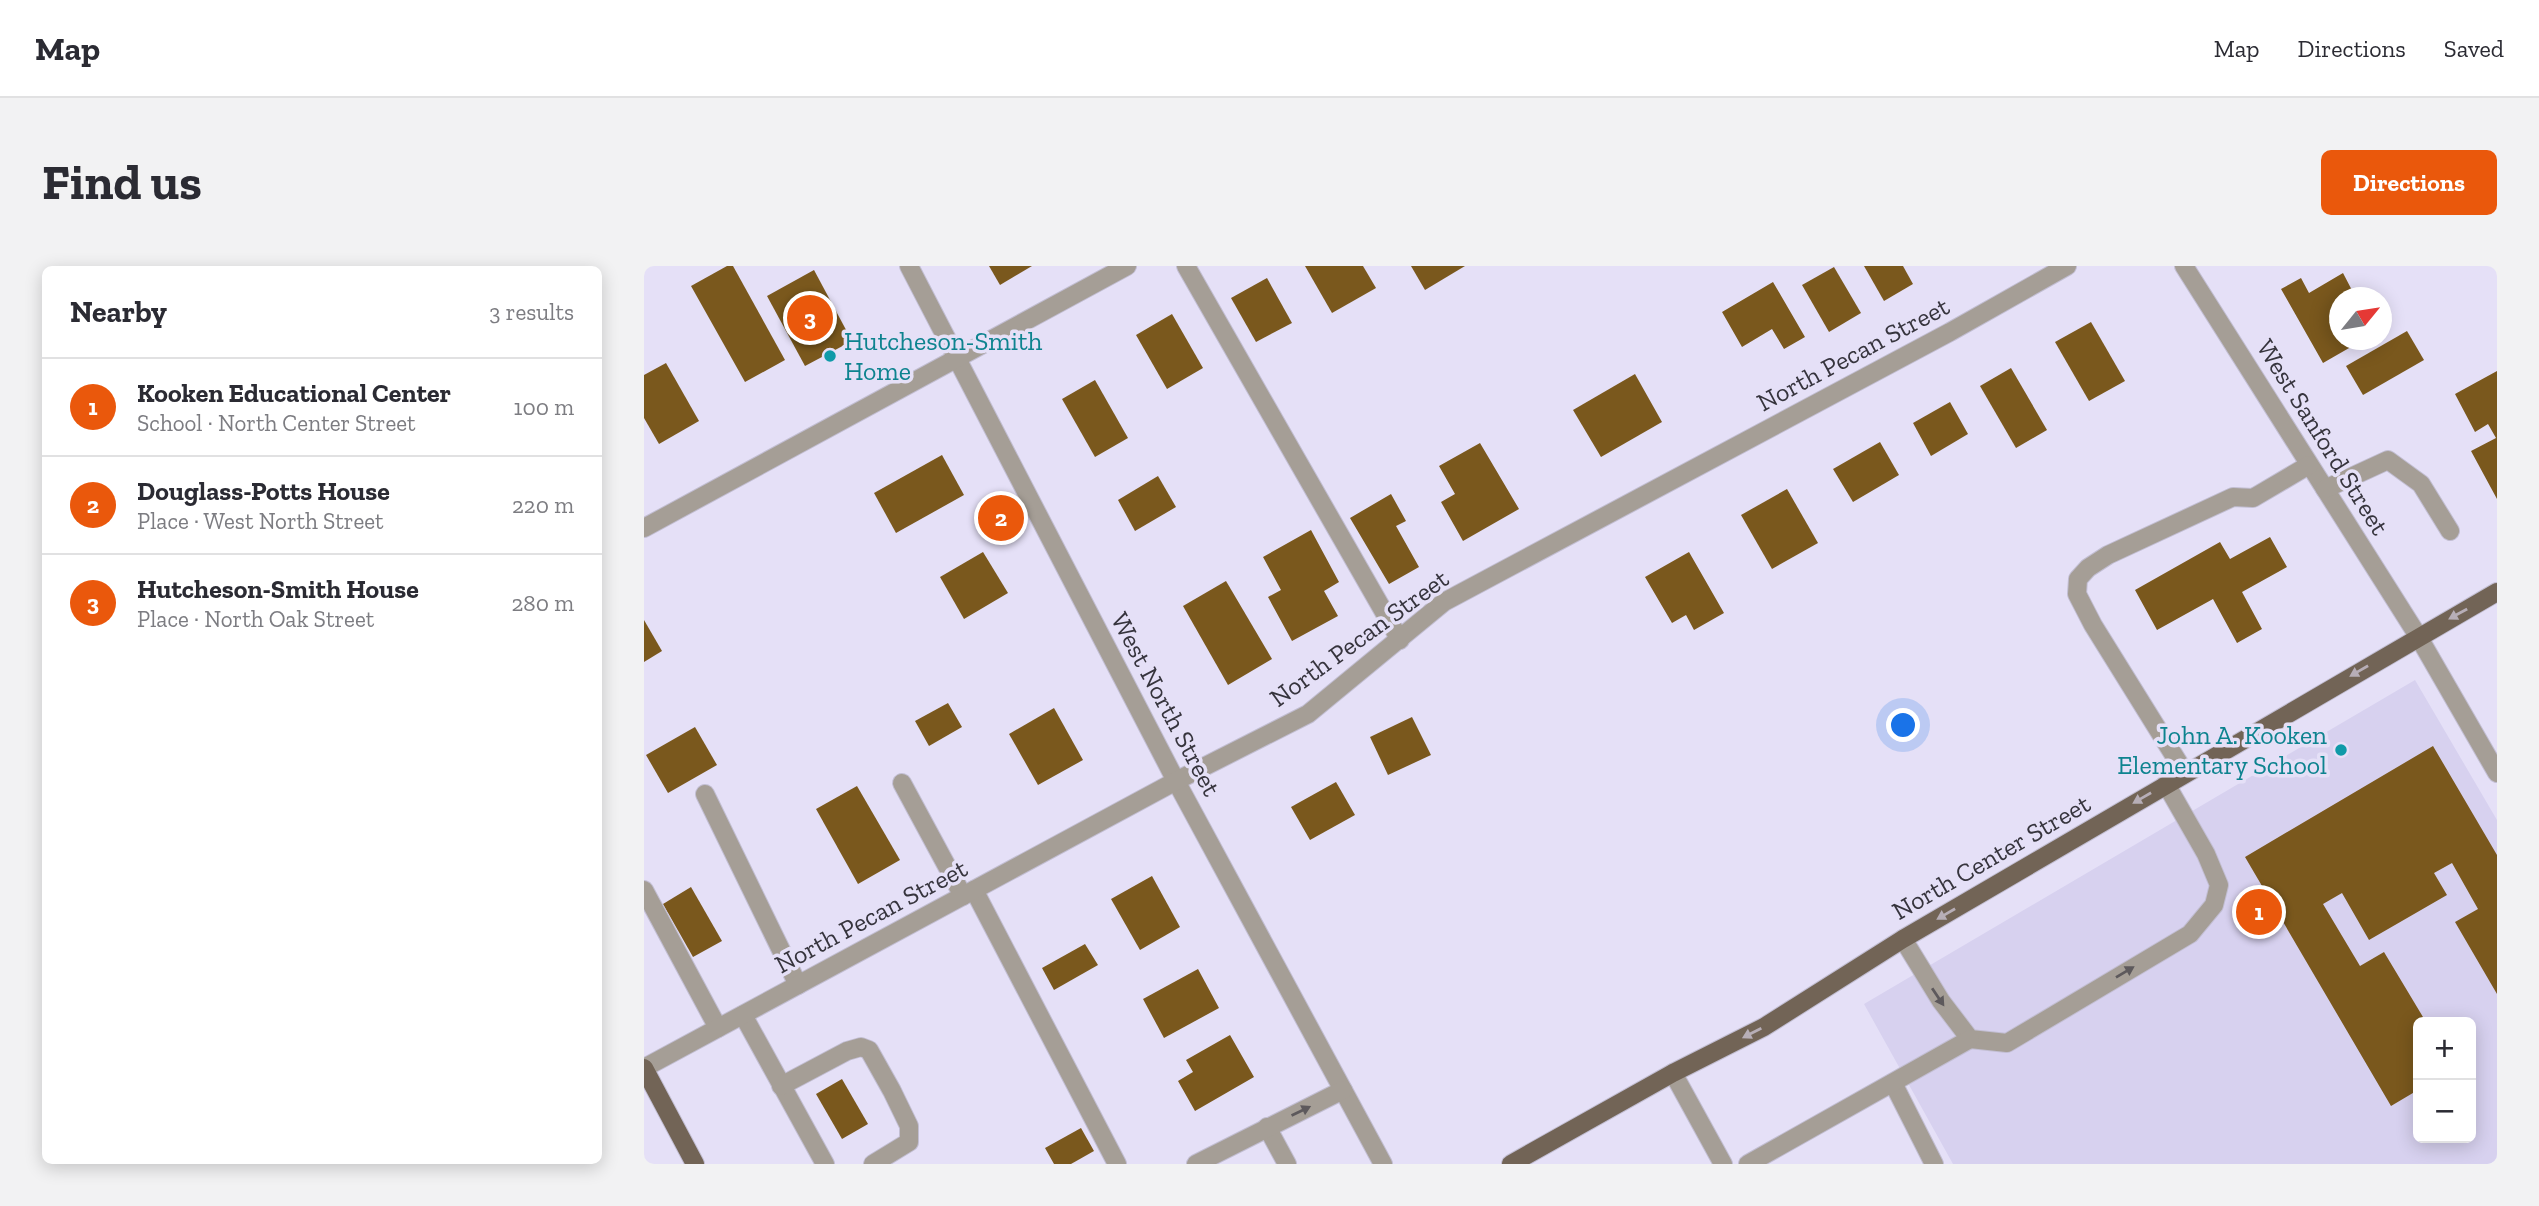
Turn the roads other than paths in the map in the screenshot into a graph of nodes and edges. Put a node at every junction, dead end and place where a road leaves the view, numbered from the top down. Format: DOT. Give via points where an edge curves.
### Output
graph roads {
  1 [pos="909,266"];
  2 [pos="1127,266"];
  3 [pos="1186,266"];
  4 [pos="2067,266"];
  5 [pos="2184,266"];
  6 [pos="956,359"];
  7 [pos="2309,465"];
  8 [pos="2325,489"];
  9 [pos="644,528"];
  10 [pos="2449,530"];
  11 [pos="2497,592"];
  12 [pos="2418,636"];
  13 [pos="1400,640"];
  14 [pos="2185,773"];
  15 [pos="2497,773"];
  16 [pos="1176,781"];
  17 [pos="902,783"];
  18 [pos="2166,784"];
  19 [pos="705,794"];
  20 [pos="644,890"];
  21 [pos="969,893"];
  22 [pos="1903,939"];
  23 [pos="798,985"];
  24 [pos="743,1015"];
  25 [pos="718,1028"];
  26 [pos="1970,1039"];
  27 [pos="644,1068"];
  28 [pos="1673,1073"];
  29 [pos="1893,1083"];
  30 [pos="781,1086"];
  31 [pos="1343,1090"];
  32 [pos="1267,1127"];
  33 [pos="695,1164"];
  34 [pos="825,1164"];
  35 [pos="873,1164"];
  36 [pos="1118,1164"];
  37 [pos="1196,1164"];
  38 [pos="1287,1164"];
  39 [pos="1383,1164"];
  40 [pos="1511,1164"];
  41 [pos="1723,1164"];
  42 [pos="1748,1164"];
  43 [pos="1934,1164"];
  1 -- 6 [label="street, West North Street"];
  2 -- 6 [label="street"];
  3 -- 13 [label="street"];
  4 -- 13 [label="street, North Pecan Street" via="1444,602"];
  5 -- 7 [label="street, West Sanford Street"];
  6 -- 9 [label="street"];
  6 -- 16 [label="street, West North Street"];
  7 -- 8 [label="street, West Sanford Street"];
  7 -- 14 [label="street" via="2253,498 2233,497 2108,555 2078,579 2077,594 2093,625"];
  8 -- 10 [label="street" via="2388,460 2421,484"];
  8 -- 12 [label="street, West Sanford Street"];
  11 -- 12 [label="main road, North Center Street, one-way"];
  12 -- 14 [label="main road, North Center Street, one-way"];
  12 -- 15 [label="street, West Sanford Street"];
  13 -- 16 [label="street, North Pecan Street" via="1308,714"];
  14 -- 18 [label="main road, North Center Street"];
  16 -- 21 [label="street, North Pecan Street"];
  16 -- 31 [label="street, West North Street"];
  17 -- 21 [label="street"];
  18 -- 22 [label="main road, North Center Street, one-way"];
  26 -- 18 [label="street, one-way" via="2007,1043 2190,934 2214,905 2219,885"];
  19 -- 23 [label="street"];
  20 -- 25 [label="street"];
  21 -- 23 [label="street, North Pecan Street"];
  21 -- 36 [label="street"];
  22 -- 26 [label="street, one-way"];
  22 -- 28 [label="main road, North Center Street, one-way" via="1764,1027"];
  23 -- 24 [label="street, North Pecan Street"];
  24 -- 25 [label="street, North Pecan Street"];
  24 -- 30 [label="street"];
  25 -- 27 [label="street, North Pecan Street"];
  26 -- 29 [label="street"];
  27 -- 33 [label="main road"];
  28 -- 40 [label="main road, North Center Street"];
  28 -- 41 [label="street"];
  29 -- 42 [label="street"];
  29 -- 43 [label="street"];
  30 -- 34 [label="street"];
  30 -- 35 [label="street" via="847,1051 869,1050 909,1125 909,1142"];
  32 -- 31 [label="street, one-way"];
  31 -- 39 [label="street, West North Street"];
  32 -- 37 [label="street"];
  32 -- 38 [label="street"];
}
